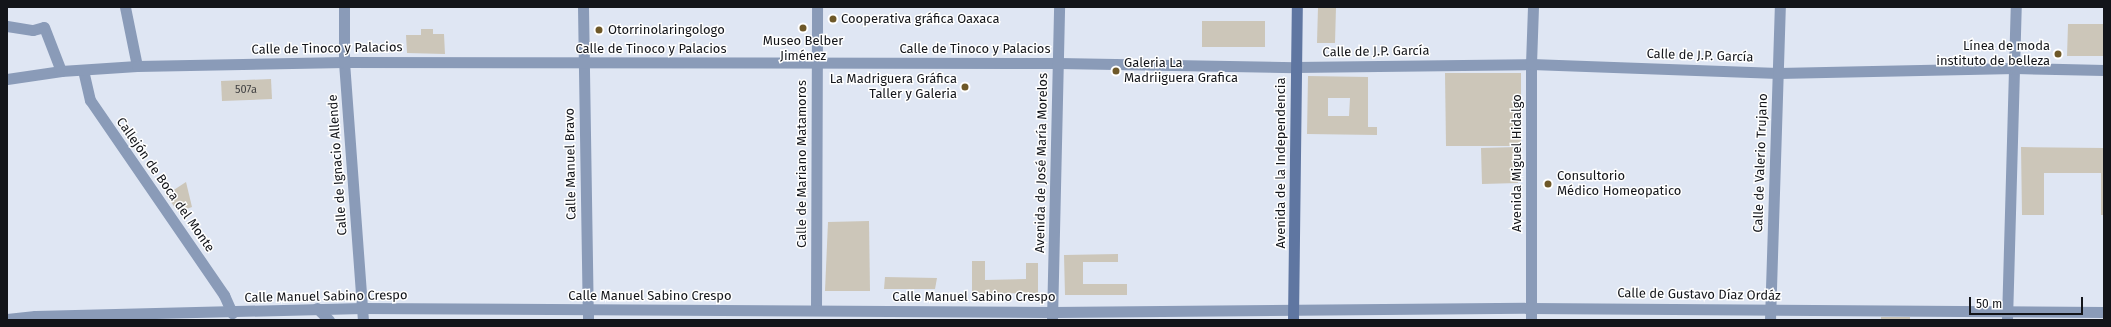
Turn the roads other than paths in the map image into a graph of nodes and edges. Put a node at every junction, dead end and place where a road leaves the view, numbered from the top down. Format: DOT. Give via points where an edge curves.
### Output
graph roads {
  1 [pos="124,7"];
  2 [pos="344,7"];
  3 [pos="583,7"];
  4 [pos="817,7"];
  5 [pos="1060,7"];
  6 [pos="1297,7"];
  7 [pos="1533,7"];
  8 [pos="1780,7"];
  9 [pos="2016,7"];
  10 [pos="7,26"];
  11 [pos="344,62"];
  12 [pos="583,62"];
  13 [pos="1058,63"];
  14 [pos="816,64"];
  15 [pos="1531,64"];
  16 [pos="137,66"];
  17 [pos="1295,67"];
  18 [pos="2015,68"];
  19 [pos="83,70"];
  20 [pos="2104,70"];
  21 [pos="61,71"];
  22 [pos="1778,73"];
  23 [pos="7,79"];
  24 [pos="317,308"];
  25 [pos="362,308"];
  26 [pos="1530,308"];
  27 [pos="2104,312"];
  28 [pos="232,313"];
  29 [pos="1294,314"];
  30 [pos="588,315"];
  31 [pos="816,315"];
  32 [pos="1770,315"];
  33 [pos="250,316"];
  34 [pos="1052,316"];
  35 [pos="2007,316"];
  36 [pos="7,319"];
  37 [pos="330,320"];
  38 [pos="363,320"];
  39 [pos="1530,320"];
  1 -- 16 [label="street"];
  2 -- 11 [label="street, Calle de Ignacio Allende"];
  3 -- 12 [label="street, Calle Manuel Bravo"];
  4 -- 14 [label="street, Calle de Mariano Matamoros"];
  5 -- 13 [label="street, Avenida de José María Morelos"];
  6 -- 17 [label="main road, Avenida de la Independencia"];
  7 -- 15 [label="street, Avenida Miguel Hidalgo"];
  8 -- 22 [label="street, Calle de Valerio Trujano"];
  9 -- 18 [label="street"];
  10 -- 21 [label="street" via="33,30 44,27"];
  11 -- 12 [label="street, Calle de Tinoco y Palacios"];
  11 -- 16 [label="street, Calle de Tinoco y Palacios"];
  11 -- 25 [label="street, Calle de Ignacio Allende"];
  12 -- 14 [label="street, Calle de Tinoco y Palacios"];
  12 -- 30 [label="street, Calle Manuel Bravo"];
  13 -- 14 [label="street, Calle de Tinoco y Palacios"];
  13 -- 17 [label="street, Calle de Tinoco y Palacios"];
  13 -- 34 [label="street, Avenida de José María Morelos"];
  14 -- 31 [label="street, Calle de Mariano Matamoros"];
  15 -- 17 [label="street, Calle de J.P. García"];
  15 -- 22 [label="street, Calle de J.P. García"];
  15 -- 26 [label="street, Avenida Miguel Hidalgo"];
  16 -- 19 [label="street, Calle de Tinoco y Palacios"];
  17 -- 29 [label="main road, Avenida de la Independencia"];
  18 -- 20 [label="street, Calle de J.P. García"];
  18 -- 22 [label="street, Calle de J.P. García"];
  18 -- 35 [label="street"];
  19 -- 21 [label="street, Calle de Tinoco y Palacios"];
  19 -- 28 [label="street, Callejón de Boca del Monte" via="90,100 224,294"];
  21 -- 23 [label="street, Calle de Tinoco y Palacios"];
  22 -- 32 [label="street, Calle de Valerio Trujano"];
  24 -- 25 [label="street, Calle Manuel Sabino Crespo"];
  24 -- 33 [label="street, Calle Manuel Sabino Crespo"];
  24 -- 37 [label="street"];
  25 -- 30 [label="street, Calle Manuel Sabino Crespo"];
  25 -- 38 [label="street, Calle de Ignacio Allende"];
  26 -- 29 [label="street, Calle de Gustavo Díaz Ordáz"];
  26 -- 32 [label="street, Calle de Gustavo Díaz Ordáz"];
  26 -- 39 [label="street, Avenida Miguel Hidalgo"];
  27 -- 35 [label="street, Calle de Gustavo Díaz Ordáz"];
  28 -- 33 [label="street, Calle Manuel Sabino Crespo"];
  28 -- 36 [label="street, Calle Manuel Sabino Crespo" via="34,316"];
  29 -- 34 [label="street, Calle Manuel Sabino Crespo"];
  30 -- 31 [label="street, Calle Manuel Sabino Crespo"];
  31 -- 34 [label="street, Calle Manuel Sabino Crespo"];
  32 -- 35 [label="street, Calle de Gustavo Díaz Ordáz"];
}
